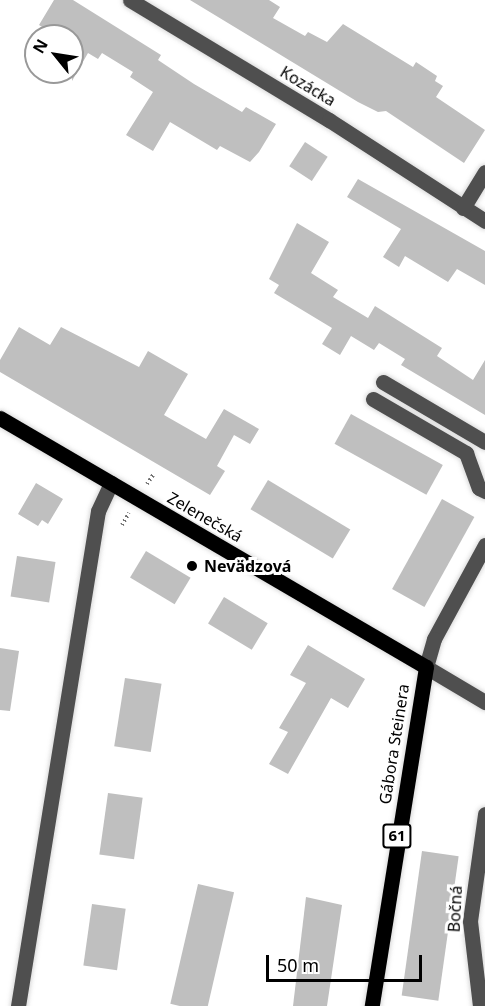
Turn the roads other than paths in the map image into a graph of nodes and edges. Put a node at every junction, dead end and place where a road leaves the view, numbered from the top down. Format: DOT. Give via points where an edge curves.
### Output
graph roads {
  1 [pos="130,0"];
  2 [pos="485,172"];
  3 [pos="463,208"];
  4 [pos="485,221"];
  5 [pos="383,382"];
  6 [pos="373,399"];
  7 [pos="0,417"];
  8 [pos="485,442"];
  9 [pos="111,483"];
  10 [pos="485,491"];
  11 [pos="485,545"];
  12 [pos="426,667"];
  13 [pos="485,702"];
  14 [pos="485,814"];
  15 [pos="18,1006"];
  16 [pos="372,1006"];
  17 [pos="480,1006"];
  1 -- 3 [label="street, Kozácka" via="329,120"];
  2 -- 3 [label="street"];
  3 -- 4 [label="street, Kozácka"];
  5 -- 8 [label="street"];
  6 -- 10 [label="street" via="466,453 479,488"];
  7 -- 9 [label="main road, Zelenečská"];
  9 -- 12 [label="main road, Zelenečská"];
  9 -- 15 [label="street" via="98,512"];
  11 -- 12 [label="street" via="434,639"];
  12 -- 13 [label="street, Zelenečská"];
  12 -- 16 [label="main road, Gábora Steinera / 61"];
  14 -- 17 [label="street, Bočná" via="470,921"];
}
